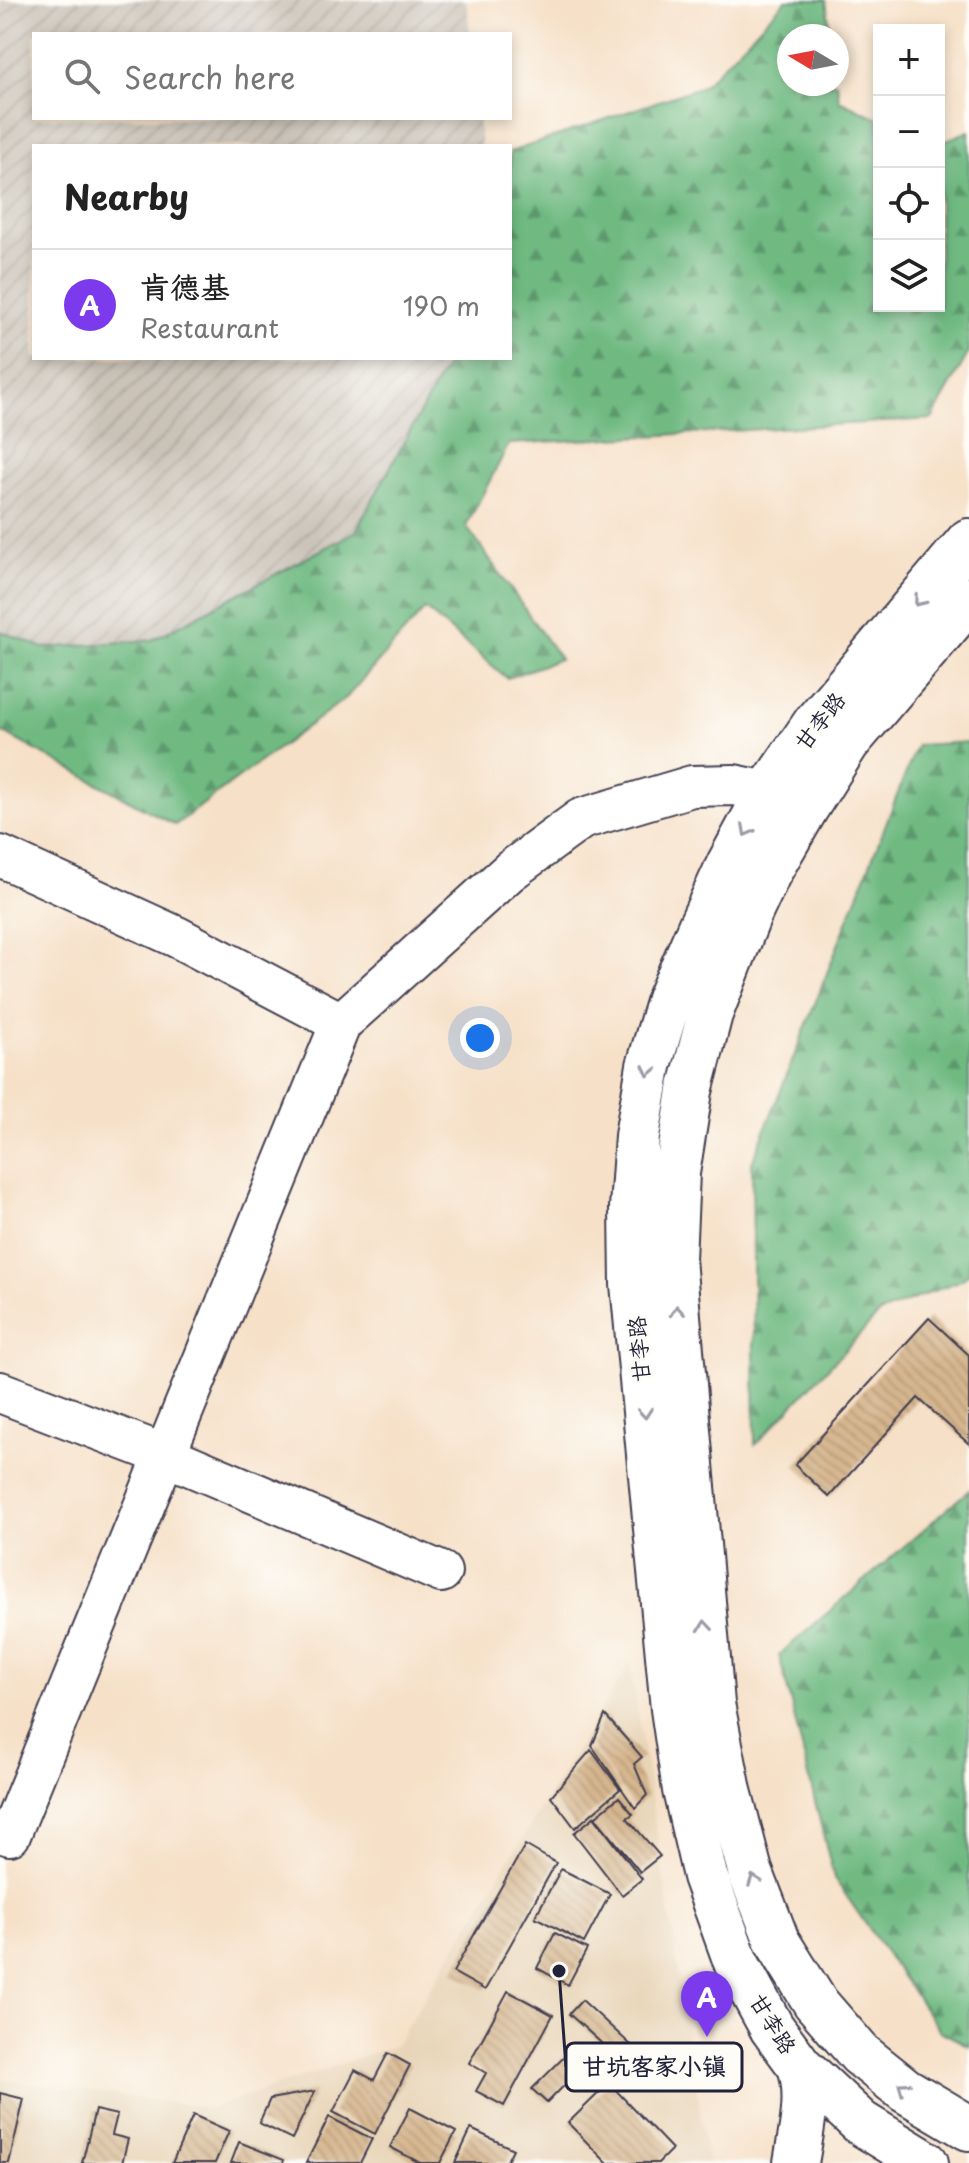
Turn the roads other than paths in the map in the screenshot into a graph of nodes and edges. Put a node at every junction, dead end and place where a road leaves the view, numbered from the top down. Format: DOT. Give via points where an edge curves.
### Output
graph roads {
  1 [pos="969,541"];
  2 [pos="969,600"];
  3 [pos="787,800"];
  4 [pos="0,856"];
  5 [pos="341,1023"];
  6 [pos="0,1392"];
  7 [pos="165,1455"];
  8 [pos="441,1572"];
  9 [pos="0,1832"];
  10 [pos="800,2066"];
  11 [pos="969,2128"];
  12 [pos="796,2163"];
  13 [pos="926,2163"];
  1 -- 3 [label="main road, 甘李路, one-way" via="816,722"];
  2 -- 3 [label="main road, 甘李路" via="847,743"];
  3 -- 5 [label="street" via="734,785 692,786 581,819 510,871"];
  3 -- 10 [label="main road, 甘李路, one-way" via="729,864 669,999 649,1066 632,1208 633,1284 685,1790 705,1876 736,1962"];
  11 -- 3 [label="main road, 甘李路, one-way" via="905,2090 860,2054 815,2002 777,1941 750,1871 712,1704 673,1259 677,1173 710,1014 769,872"];
  4 -- 5 [label="street" via="177,937"];
  5 -- 7 [label="street"];
  6 -- 7 [label="street"];
  7 -- 8 [label="street"];
  7 -- 9 [label="street" via="10,1835"];
  10 -- 12 [label="main road" via="805,2102"];
  10 -- 13 [label="main road, 甘李路" via="861,2123"];
}
